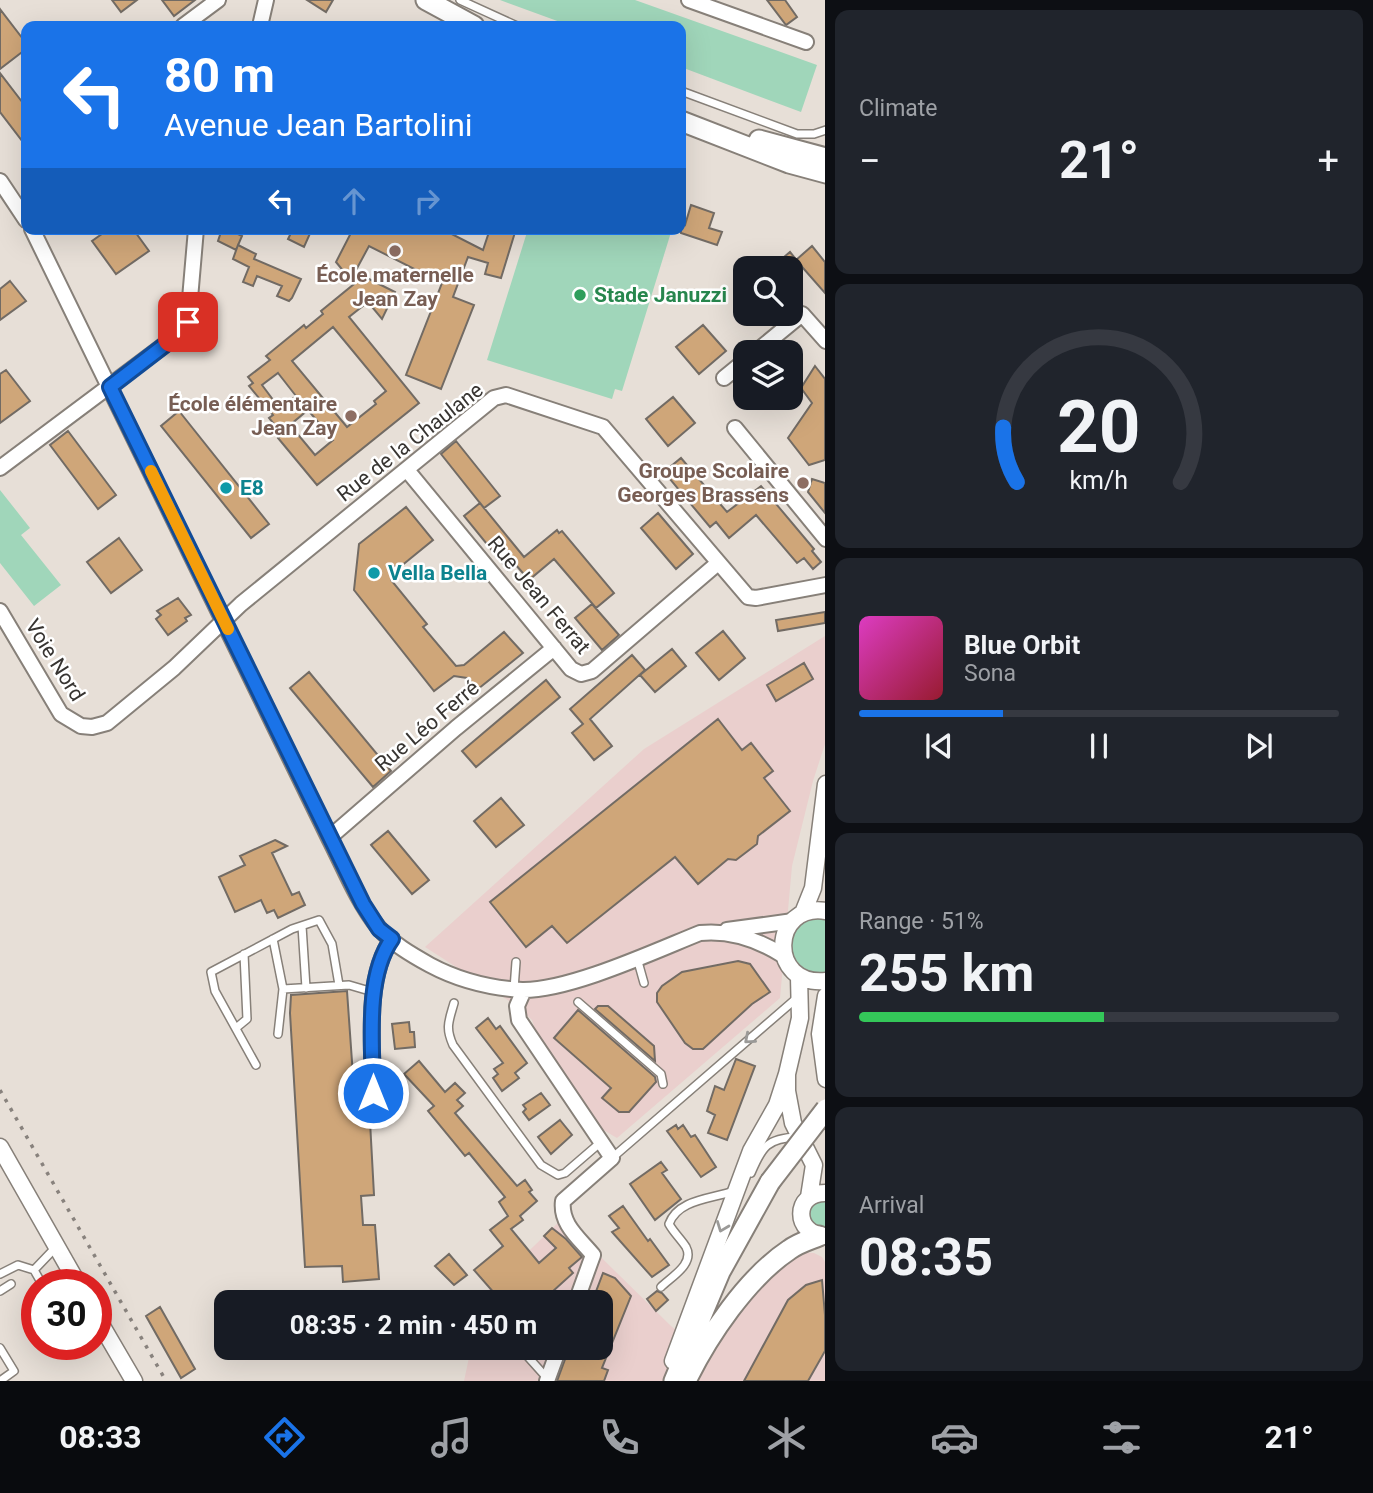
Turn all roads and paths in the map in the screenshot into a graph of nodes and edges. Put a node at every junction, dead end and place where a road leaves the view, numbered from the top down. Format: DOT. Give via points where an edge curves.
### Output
graph roads {
  1 [pos="218,0"];
  2 [pos="266,0"];
  3 [pos="408,0"];
  4 [pos="426,0"];
  5 [pos="460,0"];
  6 [pos="689,0"];
  7 [pos="190,21"];
  8 [pos="261,21"];
  9 [pos="442,21"];
  10 [pos="465,21"];
  11 [pos="506,21"];
  12 [pos="806,42"];
  13 [pos="686,93"];
  14 [pos="686,112"];
  15 [pos="686,123"];
  16 [pos="825,130"];
  17 [pos="825,158"];
  18 [pos="789,163"];
  19 [pos="825,168"];
  20 [pos="825,173"];
  21 [pos="0,181"];
  22 [pos="21,212"];
  23 [pos="35,235"];
  24 [pos="195,235"];
  25 [pos="771,340"];
  26 [pos="825,341"];
  27 [pos="733,371"];
  28 [pos="724,378"];
  29 [pos="110,387"];
  30 [pos="735,428"];
  31 [pos="0,468"];
  32 [pos="407,470"];
  33 [pos="825,539"];
  34 [pos="718,563"];
  35 [pos="825,585"];
  36 [pos="0,611"];
  37 [pos="223,619"];
  38 [pos="554,648"];
  39 [pos="80,726"];
  40 [pos="825,784"];
  41 [pos="329,838"];
  42 [pos="825,911"];
  43 [pos="798,917"];
  44 [pos="302,926"];
  45 [pos="719,932"];
  46 [pos="273,939"];
  47 [pos="392,939"];
  48 [pos="244,954"];
  49 [pos="784,956"];
  50 [pos="637,957"];
  51 [pos="516,962"];
  52 [pos="799,976"];
  53 [pos="825,981"];
  54 [pos="644,983"];
  55 [pos="339,985"];
  56 [pos="306,988"];
  57 [pos="283,989"];
  58 [pos="519,989"];
  59 [pos="373,992"];
  60 [pos="801,994"];
  61 [pos="825,996"];
  62 [pos="578,1002"];
  63 [pos="454,1003"];
  64 [pos="236,1028"];
  65 [pos="278,1034"];
  66 [pos="256,1065"];
  67 [pos="786,1074"];
  68 [pos="825,1079"];
  69 [pos="663,1084"];
  70 [pos="373,1093"];
  71 [pos="825,1109"];
  72 [pos="825,1121"];
  73 [pos="798,1137"];
  74 [pos="601,1142"];
  75 [pos="0,1147"];
  76 [pos="612,1158"];
  77 [pos="773,1184"];
  78 [pos="736,1190"];
  79 [pos="825,1193"];
  80 [pos="809,1197"];
  81 [pos="823,1238"];
  82 [pos="57,1247"];
  83 [pos="31,1269"];
  84 [pos="35,1269"];
  85 [pos="69,1269"];
  86 [pos="0,1274"];
  87 [pos="11,1284"];
  88 [pos="660,1287"];
  89 [pos="580,1290"];
  90 [pos="0,1291"];
  91 [pos="112,1343"];
  92 [pos="0,1348"];
  93 [pos="528,1360"];
  94 [pos="554,1360"];
  95 [pos="547,1380"];
  96 [pos="0,1381"];
  97 [pos="134,1381"];
  98 [pos="666,1381"];
  99 [pos="674,1381"];
  100 [pos="684,1381"];
  1 -- 7 [label="street"];
  2 -- 8 [label="street"];
  3 -- 9 [label="main road"];
  4 -- 10 [label="main road"];
  5 -- 11 [label="lane"];
  6 -- 12 [label="street"];
  13 -- 16 [label="lane" via="797,134"];
  14 -- 17 [label="main road" via="759,140"];
  15 -- 18 [label="main road"];
  18 -- 19 [label="street"];
  18 -- 20 [label="main road"];
  21 -- 22 [label="street"];
  23 -- 29 [label="street"];
  24 -- 29 [label="street" via="188,322 183,331"];
  25 -- 26 [label="street" via="802,314"];
  27 -- 28 [label="street"];
  29 -- 31 [label="street"];
  29 -- 37 [label="street"];
  30 -- 33 [label="street"];
  32 -- 34 [label="street, Rue de la Chaulane" via="494,398 506,396 603,427"];
  32 -- 37 [label="street, Rue de la Chaulane"];
  32 -- 38 [label="street, Rue Jean Ferrat"];
  34 -- 35 [label="street, Rue de la Chaulane" via="748,597"];
  34 -- 38 [label="street, Rue Jean Ferrat" via="592,671 581,674 571,669"];
  36 -- 39 [label="street, Voie Nord" via="57,709"];
  37 -- 39 [label="street, Rue de la Chaulane" via="118,714 99,726"];
  37 -- 41 [label="street"];
  38 -- 41 [label="street, Rue Léo Ferré"];
  40 -- 43 [label="street" via="813,888"];
  41 -- 47 [label="street" via="363,904 379,929"];
  42 -- 43 [label="street"];
  43 -- 45 [label="street"];
  43 -- 49 [label="street" via="783,937"];
  44 -- 46 [label="lane"];
  44 -- 55 [label="lane" via="319,920 332,944"];
  44 -- 56 [label="lane"];
  45 -- 49 [label="street" via="763,943"];
  45 -- 50 [label="street" via="701,933"];
  46 -- 48 [label="lane"];
  46 -- 57 [label="lane"];
  47 -- 58 [label="street" via="438,970 486,985"];
  47 -- 59 [label="street"];
  48 -- 64 [label="lane" via="247,1019"];
  48 -- 64 [label="lane" via="211,972 215,991"];
  49 -- 52 [label="street"];
  50 -- 54 [label="lane"];
  50 -- 58 [label="street" via="553,986"];
  51 -- 58 [label="lane"];
  52 -- 53 [label="street"];
  52 -- 60 [label="street"];
  55 -- 56 [label="lane"];
  55 -- 59 [label="lane"];
  56 -- 57 [label="lane"];
  57 -- 65 [label="lane"];
  58 -- 74 [label="street" via="519,1020"];
  59 -- 70 [label="street"];
  60 -- 67 [label="street"];
  60 -- 76 [label="lane, one-way"];
  61 -- 68 [label="street" via="820,1034"];
  62 -- 69 [label="lane" via="661,1074"];
  63 -- 74 [label="lane" via="447,1033 453,1045 541,1165 558,1175 565,1173"];
  64 -- 66 [label="lane"];
  67 -- 73 [label="street" via="788,1107"];
  67 -- 78 [label="street" via="777,1105"];
  71 -- 77 [label="main road, bridge"];
  72 -- 77 [label="main road"];
  73 -- 78 [label="lane" via="764,1147 747,1181"];
  73 -- 80 [label="street" via="814,1165"];
  74 -- 76 [label="street"];
  75 -- 82 [label="street"];
  76 -- 89 [label="street" via="563,1200 565,1221 593,1255"];
  77 -- 99 [label="main road" via="720,1272"];
  77 -- 100 [label="main road" via="706,1317"];
  78 -- 88 [label="lane" via="697,1200 672,1216 669,1224 688,1256 686,1264"];
  78 -- 98 [label="street, one-way"];
  79 -- 80 [label="street"];
  80 -- 81 [label="street" via="801,1209 802,1223"];
  81 -- 100 [label="main road" via="790,1249 754,1283"];
  82 -- 84 [label="lane"];
  82 -- 85 [label="street"];
  83 -- 86 [label="lane" via="18,1265"];
  87 -- 90 [label="lane"];
  91 -- 97 [label="street"];
  92 -- 96 [label="lane" via="14,1371"];
  93 -- 95 [label="lane"];
  94 -- 95 [label="street"];
}
